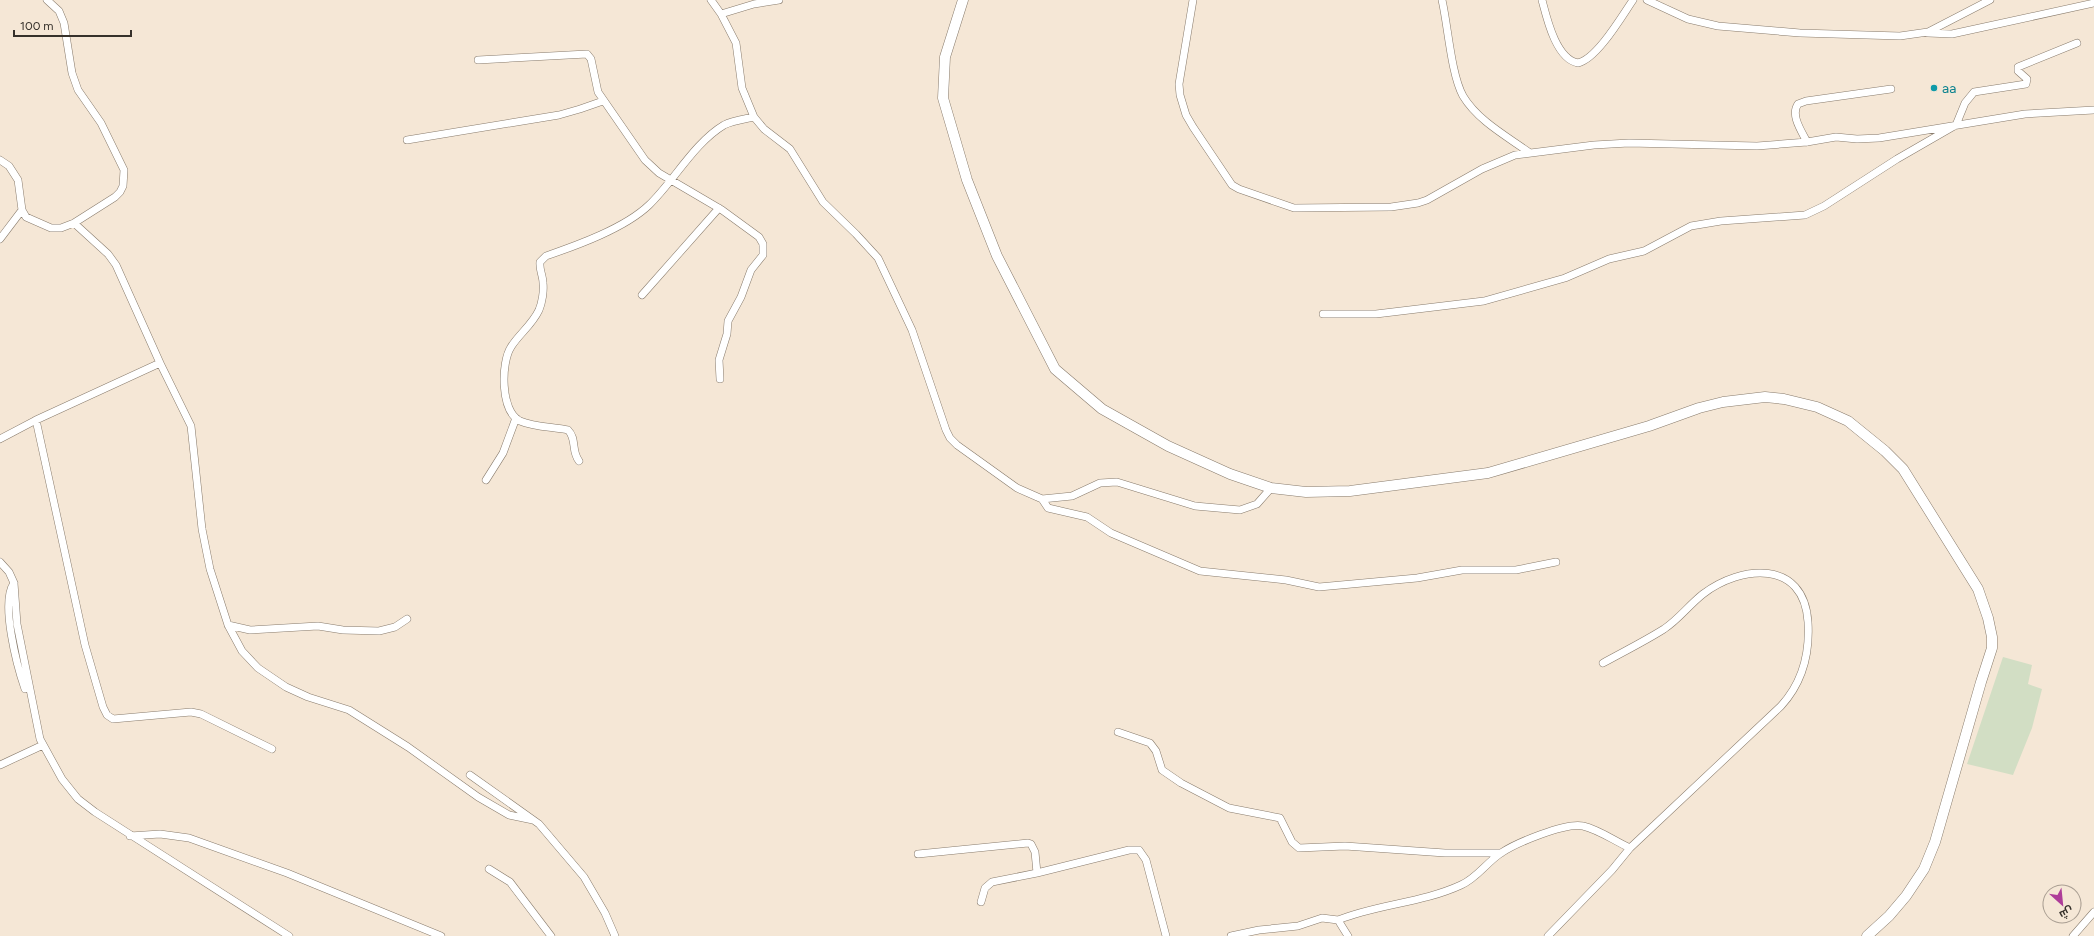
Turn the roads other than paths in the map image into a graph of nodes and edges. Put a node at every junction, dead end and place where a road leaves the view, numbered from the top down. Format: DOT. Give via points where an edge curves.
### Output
graph roads {
  1 [pos="47,0"];
  2 [pos="711,0"];
  3 [pos="779,0"];
  4 [pos="962,0"];
  5 [pos="1193,0"];
  6 [pos="1442,0"];
  7 [pos="1542,0"];
  8 [pos="1633,0"];
  9 [pos="1647,0"];
  10 [pos="1990,0"];
  11 [pos="2094,3"];
  12 [pos="721,14"];
  13 [pos="1924,33"];
  14 [pos="2077,43"];
  15 [pos="478,60"];
  16 [pos="1891,89"];
  17 [pos="603,101"];
  18 [pos="2094,110"];
  19 [pos="754,117"];
  20 [pos="1956,125"];
  21 [pos="407,140"];
  22 [pos="1806,142"];
  23 [pos="1530,153"];
  24 [pos="0,160"];
  25 [pos="671,180"];
  26 [pos="720,208"];
  27 [pos="22,210"];
  28 [pos="74,223"];
  29 [pos="0,238"];
  30 [pos="642,294"];
  31 [pos="1323,314"];
  32 [pos="160,363"];
  33 [pos="720,379"];
  34 [pos="516,418"];
  35 [pos="36,420"];
  36 [pos="0,439"];
  37 [pos="579,461"];
  38 [pos="486,480"];
  39 [pos="1271,488"];
  40 [pos="1042,499"];
  41 [pos="0,562"];
  42 [pos="1556,562"];
  43 [pos="14,583"];
  44 [pos="408,619"];
  45 [pos="3,621"];
  46 [pos="228,625"];
  47 [pos="1603,663"];
  48 [pos="25,690"];
  49 [pos="1118,732"];
  50 [pos="43,745"];
  51 [pos="272,748"];
  52 [pos="0,765"];
  53 [pos="470,776"];
  54 [pos="533,820"];
  55 [pos="130,836"];
  56 [pos="1630,848"];
  57 [pos="1501,853"];
  58 [pos="918,854"];
  59 [pos="489,869"];
  60 [pos="1038,873"];
  61 [pos="981,902"];
  62 [pos="2094,912"];
  63 [pos="1338,920"];
  64 [pos="289,936"];
  65 [pos="441,936"];
  66 [pos="551,936"];
  67 [pos="616,936"];
  68 [pos="1166,936"];
  69 [pos="1231,936"];
  70 [pos="1348,936"];
  71 [pos="1548,936"];
  72 [pos="1867,936"];
  73 [pos="2073,936"];
  1 -- 28 [label="street" via="59,11 64,23 72,73 78,90 101,123 120,161 125,178 120,192"];
  2 -- 12 [label="street"];
  3 -- 12 [label="street"];
  4 -- 39 [label="main road" via="945,57 942,83 946,111 967,180 997,256 1055,369 1102,409 1162,443 1230,474"];
  5 -- 23 [label="street" via="1180,76 1180,95 1186,115 1199,137 1232,184 1239,189 1274,202 1300,208 1405,206 1427,200 1462,179 1500,161"];
  6 -- 23 [label="street" via="1457,80 1464,96 1489,123"];
  7 -- 8 [label="street" via="1561,51 1567,59 1578,63 1587,60 1599,47"];
  9 -- 13 [label="street" via="1660,8 1700,23 1736,28 1861,36"];
  10 -- 13 [label="street"];
  11 -- 13 [label="street" via="1952,34"];
  12 -- 19 [label="street" via="736,43 742,88"];
  14 -- 20 [label="street" via="2018,66 2018,71 2027,79 2026,84 1974,92 1965,102"];
  15 -- 17 [label="street" via="586,53 591,59 598,92"];
  16 -- 22 [label="street" via="1798,104 1795,109 1796,118"];
  17 -- 21 [label="street" via="559,115"];
  17 -- 25 [label="street" via="645,160"];
  18 -- 20 [label="street" via="2025,114"];
  19 -- 25 [label="street" via="725,125 710,137"];
  19 -- 40 [label="street" via="764,129 790,149 823,202 878,258 912,330 950,438 1017,488"];
  20 -- 22 [label="street" via="1880,138 1836,137"];
  20 -- 31 [label="street" via="1805,215 1721,221 1691,226 1644,251 1609,259 1565,278 1484,301 1376,314"];
  22 -- 23 [label="street" via="1757,146 1629,143"];
  24 -- 27 [label="street" via="9,166 18,180"];
  25 -- 26 [label="street"];
  25 -- 34 [label="street" via="649,205 620,226 546,256 540,262 543,283 539,310 512,346 506,360 506,399"];
  26 -- 30 [label="street"];
  26 -- 33 [label="street" via="759,237 763,248 762,257 751,270 728,321 719,360"];
  27 -- 28 [label="street" via="26,217 51,228 61,228"];
  27 -- 29 [label="street"];
  28 -- 32 [label="street" via="116,264"];
  32 -- 35 [label="street"];
  32 -- 46 [label="street" via="191,426 202,529 210,569"];
  34 -- 37 [label="street" via="568,430 572,434 575,456"];
  34 -- 38 [label="street" via="503,453"];
  35 -- 36 [label="street"];
  35 -- 51 [label="street" via="85,645 107,715 113,719 191,712 201,714"];
  39 -- 40 [label="street" via="1257,504 1240,510 1195,506 1117,482 1100,483 1072,496"];
  39 -- 72 [label="main road" via="1306,492 1350,491 1488,473 1649,426 1699,408 1765,396 1817,407 1848,421 1903,469 1978,589 1992,637 1992,648 1936,842 1924,869 1906,896"];
  40 -- 42 [label="street" via="1048,508 1087,517 1106,530 1191,568 1215,574 1286,580 1313,586 1352,585 1462,570 1516,570"];
  41 -- 43 [label="street"];
  43 -- 45 [label="street" via="9,587 6,597"];
  43 -- 50 [label="street" via="17,624"];
  44 -- 46 [label="street" via="395,627 379,631 318,626 250,630"];
  45 -- 48 [label="street"];
  46 -- 54 [label="street" via="242,651 258,668 286,687 349,710 508,815"];
  47 -- 56 [label="street" via="1663,629 1703,594 1745,574 1758,572 1779,575 1798,590 1807,608 1809,625 1806,659 1802,674 1792,693 1782,706"];
  49 -- 57 [label="street" via="1150,743 1156,751 1162,770 1181,783 1229,808 1280,818 1294,845 1299,848 1345,846 1438,853"];
  50 -- 52 [label="street"];
  50 -- 55 [label="street" via="62,779 78,799"];
  53 -- 54 [label="street"];
  54 -- 67 [label="street" via="584,877 606,912"];
  55 -- 64 [label="street"];
  55 -- 65 [label="street" via="160,834 189,838 287,873"];
  56 -- 57 [label="street" via="1589,828 1573,826 1556,829"];
  56 -- 71 [label="street"];
  57 -- 63 [label="street" via="1480,873 1461,885 1431,896 1360,912"];
  58 -- 60 [label="street" via="1028,843 1034,848"];
  59 -- 66 [label="street" via="510,882"];
  60 -- 61 [label="street" via="992,882 985,888"];
  60 -- 68 [label="street" via="1130,850 1140,850 1146,860"];
  62 -- 73 [label="street"];
  63 -- 69 [label="street" via="1322,918 1298,926"];
  63 -- 70 [label="street"];
}
